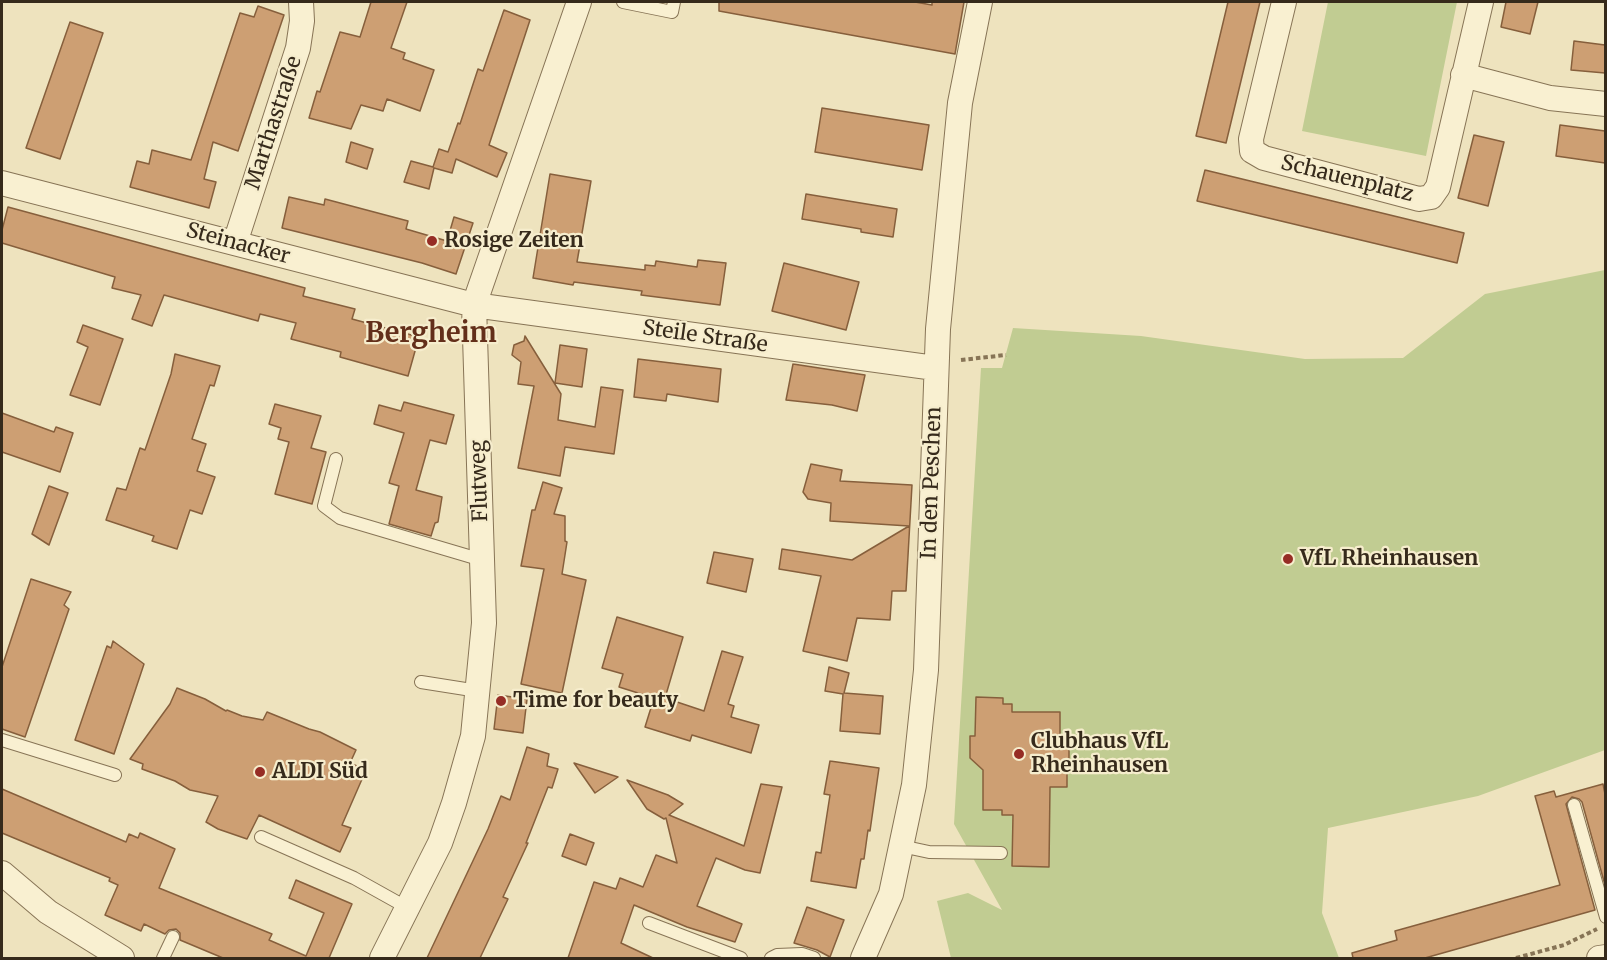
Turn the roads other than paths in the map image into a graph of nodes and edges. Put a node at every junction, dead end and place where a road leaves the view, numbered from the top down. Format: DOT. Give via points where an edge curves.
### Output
graph roads {
  1 [pos="301,2"];
  2 [pos="579,2"];
  3 [pos="623,2"];
  4 [pos="674,2"];
  5 [pos="980,2"];
  6 [pos="1284,2"];
  7 [pos="1481,2"];
  8 [pos="1463,75"];
  9 [pos="1605,104"];
  10 [pos="2,183"];
  11 [pos="235,243"];
  12 [pos="474,305"];
  13 [pos="936,363"];
  14 [pos="336,459"];
  15 [pos="482,560"];
  16 [pos="421,682"];
  17 [pos="478,692"];
  18 [pos="2,740"];
  19 [pos="115,775"];
  20 [pos="1574,805"];
  21 [pos="261,837"];
  22 [pos="901,846"];
  23 [pos="1002,853"];
  24 [pos="2,873"];
  25 [pos="406,907"];
  26 [pos="1605,917"];
  27 [pos="649,922"];
  28 [pos="173,937"];
  29 [pos="1605,957"];
  30 [pos="122,958"];
  31 [pos="163,958"];
  32 [pos="382,958"];
  33 [pos="741,958"];
  34 [pos="771,958"];
  35 [pos="814,958"];
  36 [pos="863,958"];
  37 [pos="1599,958"];
  1 -- 11 [label="street, Marthastraße" via="298,48"];
  2 -- 12 [label="street, Flutweg"];
  3 -- 4 [label="lane" via="672,12"];
  5 -- 13 [label="street, In den Peschen" via="960,103"];
  6 -- 8 [label="street, Schauenplatz" via="1251,139 1252,151 1264,158 1419,199 1431,197 1438,188"];
  7 -- 8 [label="street, Schauenplatz"];
  8 -- 9 [label="street" via="1550,98"];
  10 -- 11 [label="street, Steinacker"];
  11 -- 12 [label="street, Steinacker"];
  12 -- 13 [label="street, Steile Straße"];
  12 -- 15 [label="street, Flutweg"];
  13 -- 22 [label="street, In den Peschen" via="926,670 914,785"];
  14 -- 15 [label="lane" via="324,506 340,518"];
  15 -- 17 [label="street, Flutweg" via="484,623"];
  16 -- 17 [label="lane"];
  17 -- 25 [label="street, Flutweg" via="473,736 454,803 440,843"];
  18 -- 19 [label="lane"];
  20 -- 26 [label="lane"];
  21 -- 25 [label="lane" via="354,878"];
  22 -- 23 [label="lane" via="929,852"];
  22 -- 36 [label="street, In den Peschen" via="891,894"];
  24 -- 30 [label="street" via="48,912"];
  25 -- 32 [label="street, Flutweg"];
  27 -- 33 [label="lane"];
  28 -- 31 [label="lane"];
  29 -- 37 [label="street"];
  34 -- 35 [label="lane" via="802,954"];
}
